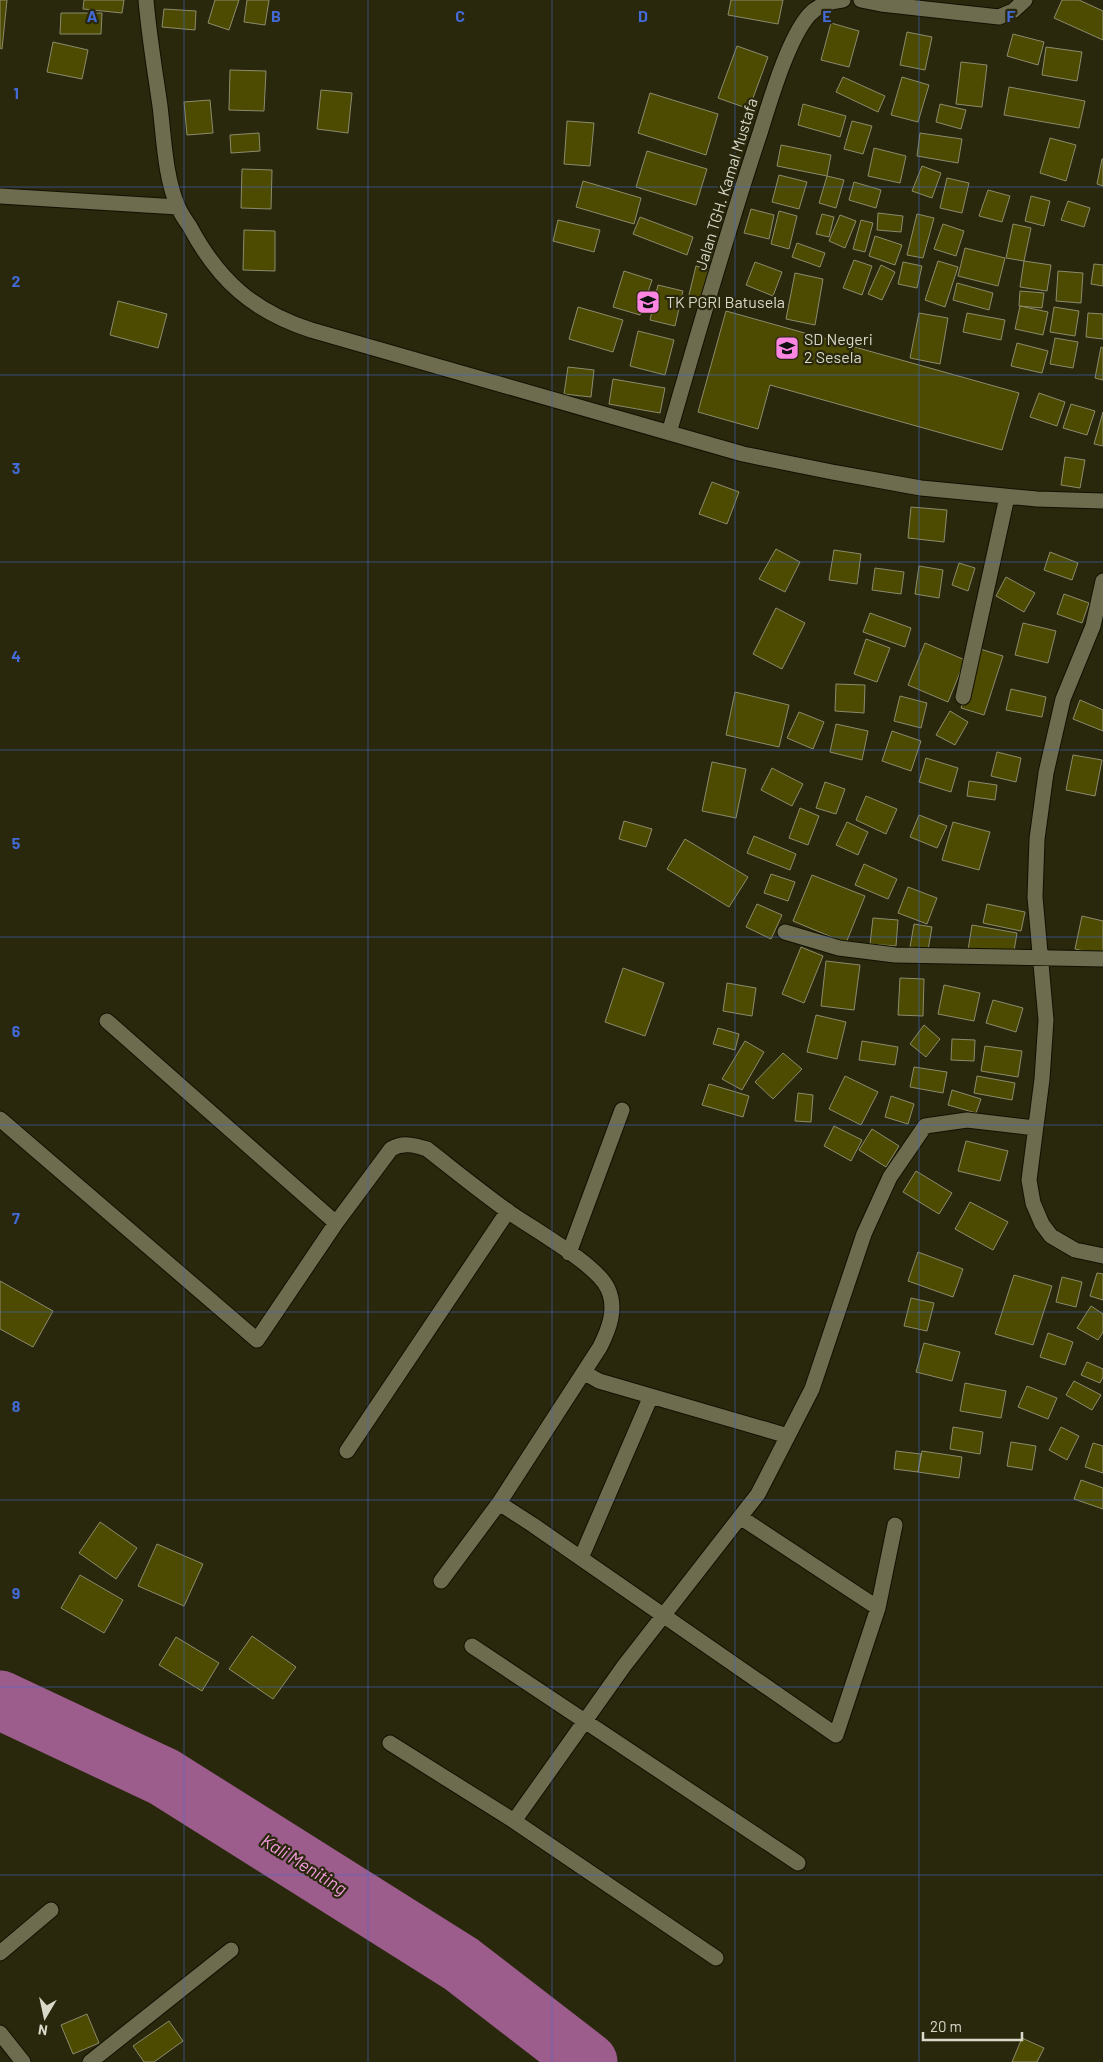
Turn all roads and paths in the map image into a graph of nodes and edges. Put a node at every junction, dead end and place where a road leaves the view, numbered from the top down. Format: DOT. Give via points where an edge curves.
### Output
graph roads {
  1 [pos="146,0"];
  2 [pos="843,0"];
  3 [pos="861,0"];
  4 [pos="1024,0"];
  5 [pos="0,196"];
  6 [pos="178,207"];
  7 [pos="669,434"];
  8 [pos="1007,497"];
  9 [pos="1103,501"];
  10 [pos="1103,581"];
  11 [pos="963,696"];
  12 [pos="785,932"];
  13 [pos="1041,958"];
  14 [pos="1103,959"];
  15 [pos="108,1022"];
  16 [pos="622,1110"];
  17 [pos="0,1119"];
  18 [pos="1035,1128"];
  19 [pos="508,1211"];
  20 [pos="336,1223"];
  21 [pos="569,1253"];
  22 [pos="1103,1256"];
  23 [pos="584,1373"];
  24 [pos="651,1396"];
  25 [pos="788,1436"];
  26 [pos="347,1451"];
  27 [pos="499,1503"];
  28 [pos="740,1517"];
  29 [pos="895,1525"];
  30 [pos="581,1558"];
  31 [pos="441,1581"];
  32 [pos="878,1608"];
  33 [pos="664,1616"];
  34 [pos="472,1646"];
  35 [pos="586,1720"];
  36 [pos="390,1743"];
  37 [pos="514,1821"];
  38 [pos="798,1863"];
  39 [pos="51,1910"];
  40 [pos="231,1950"];
  41 [pos="0,1953"];
  42 [pos="716,1958"];
  43 [pos="0,2034"];
  44 [pos="23,2062"];
  45 [pos="90,2062"];
  1 -- 6 [label="street" via="168,170"];
  2 -- 7 [label="street, Jalan TGH. Kamal Mustafa" via="822,5 810,14 774,89"];
  3 -- 4 [label="street" via="1000,17 1014,11"];
  5 -- 6 [label="street"];
  6 -- 7 [label="street" via="200,247 229,284 247,299 288,323"];
  7 -- 8 [label="street" via="743,454 832,472 920,488"];
  8 -- 9 [label="street"];
  8 -- 11 [label="street"];
  10 -- 13 [label="street" via="1093,626 1063,699 1046,773 1037,839 1035,897"];
  12 -- 13 [label="street" via="839,948 895,955"];
  13 -- 14 [label="street"];
  13 -- 18 [label="street" via="1046,1020"];
  15 -- 20 [label="street"];
  16 -- 21 [label="street"];
  17 -- 20 [label="street" via="257,1340"];
  18 -- 22 [label="street" via="1029,1180 1033,1203 1042,1224 1063,1244"];
  18 -- 25 [label="street" via="967,1120 925,1126 890,1177 864,1234 812,1389"];
  19 -- 20 [label="street" via="427,1149 405,1144 391,1149"];
  19 -- 21 [label="street"];
  19 -- 26 [label="street"];
  21 -- 23 [label="street" via="591,1267 607,1287 612,1301 608,1331"];
  23 -- 24 [label="street"];
  23 -- 27 [label="street"];
  24 -- 25 [label="street"];
  24 -- 30 [label="street"];
  25 -- 28 [label="street" via="758,1494"];
  27 -- 30 [label="street"];
  27 -- 31 [label="street"];
  28 -- 32 [label="street"];
  28 -- 33 [label="street"];
  29 -- 32 [label="street"];
  30 -- 33 [label="street"];
  32 -- 33 [label="street" via="836,1734"];
  33 -- 35 [label="street"];
  34 -- 35 [label="street"];
  35 -- 37 [label="street"];
  35 -- 38 [label="street"];
  36 -- 37 [label="street"];
  37 -- 42 [label="street"];
  39 -- 41 [label="street"];
  40 -- 45 [label="street"];
  43 -- 44 [label="street"];
}
